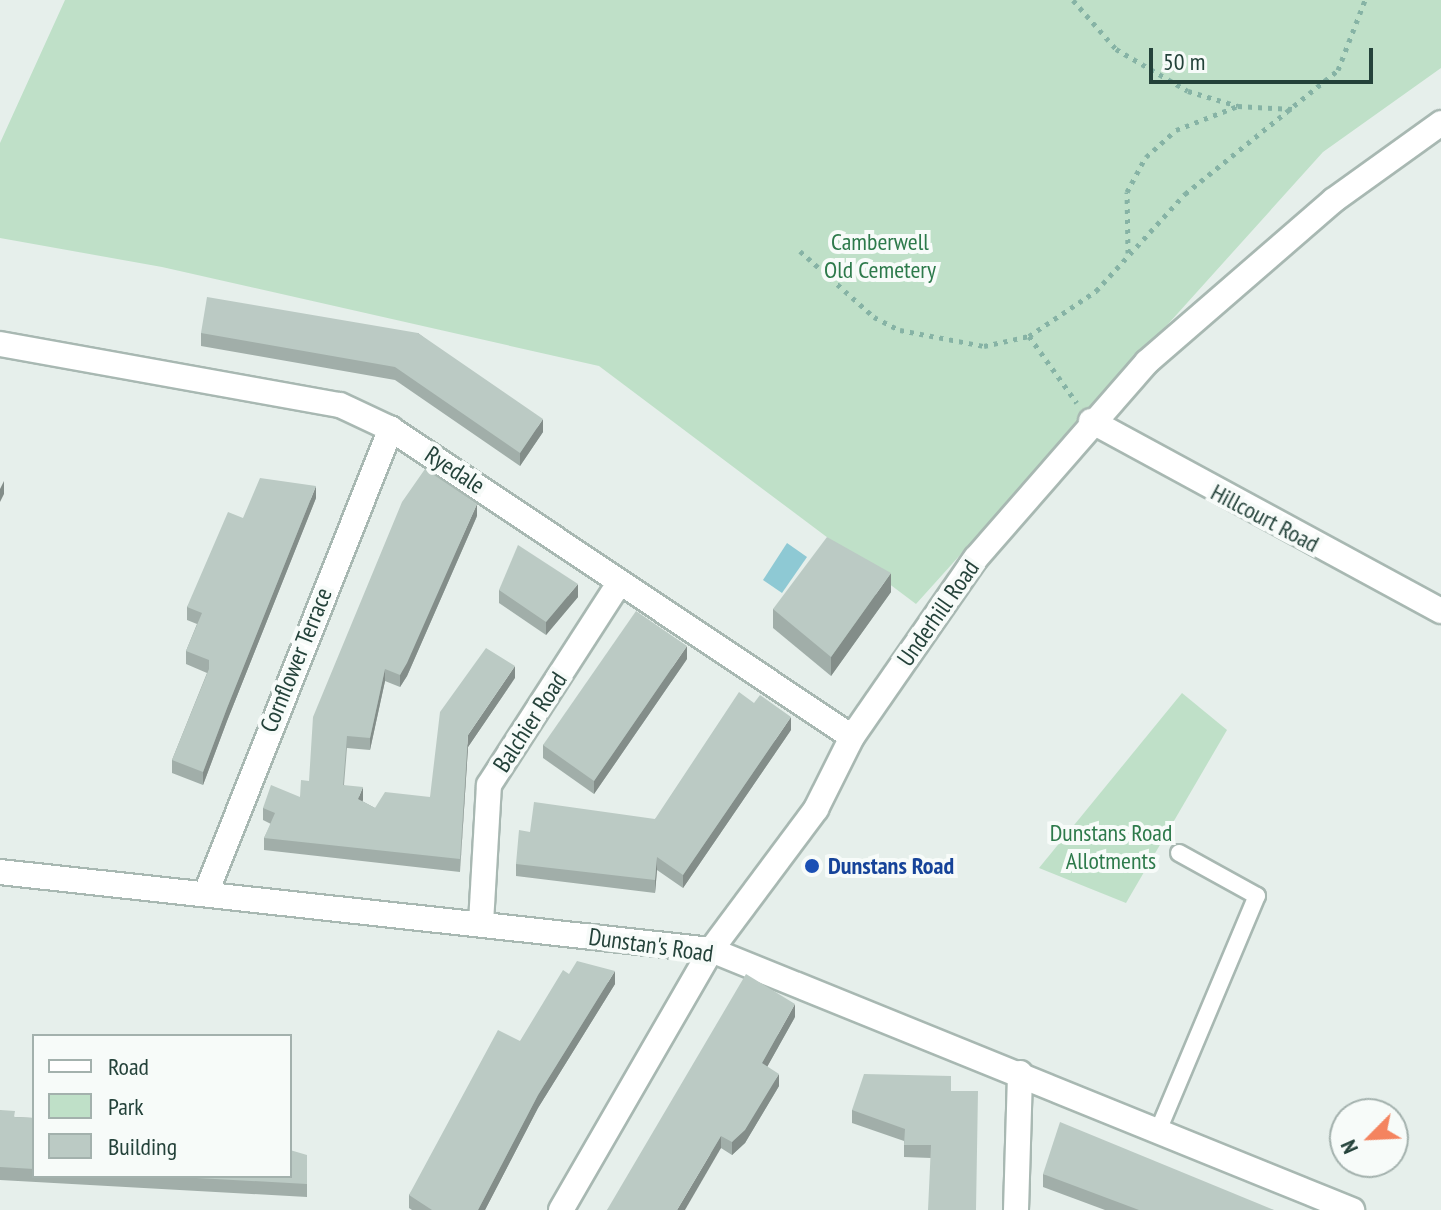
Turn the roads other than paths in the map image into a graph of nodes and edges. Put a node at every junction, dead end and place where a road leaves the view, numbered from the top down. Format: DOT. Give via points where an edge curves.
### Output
graph roads {
  1 [pos="1441,123"];
  2 [pos="0,344"];
  3 [pos="1091,421"];
  4 [pos="391,429"];
  5 [pos="619,583"];
  6 [pos="1441,611"];
  7 [pos="852,737"];
  8 [pos="1179,853"];
  9 [pos="0,872"];
  10 [pos="206,893"];
  11 [pos="481,923"];
  12 [pos="711,950"];
  13 [pos="1020,1073"];
  14 [pos="1158,1131"];
  15 [pos="561,1210"];
  16 [pos="1016,1210"];
  17 [pos="1352,1210"];
  1 -- 3 [label="street, Underhill Road" via="1334,200 1147,362"];
  2 -- 4 [label="street, Ryedale" via="340,405"];
  3 -- 6 [label="street, Hillcourt Road"];
  3 -- 7 [label="street, Underhill Road" via="976,558"];
  4 -- 5 [label="street, Ryedale"];
  4 -- 10 [label="street, Cornflower Terrace"];
  5 -- 7 [label="street, Ryedale"];
  5 -- 11 [label="street, Balchier Road" via="489,785"];
  7 -- 12 [label="street, Underhill Road" via="816,809"];
  8 -- 14 [label="lane" via="1257,896"];
  9 -- 10 [label="street, Dunstan's Road"];
  10 -- 11 [label="street, Dunstan's Road"];
  11 -- 12 [label="street, Dunstan's Road"];
  12 -- 13 [label="street, Dunstan's Road"];
  12 -- 15 [label="street, Underhill Road"];
  13 -- 14 [label="street, Dunstan's Road"];
  13 -- 16 [label="street"];
  14 -- 17 [label="street, Dunstan's Road"];
}
